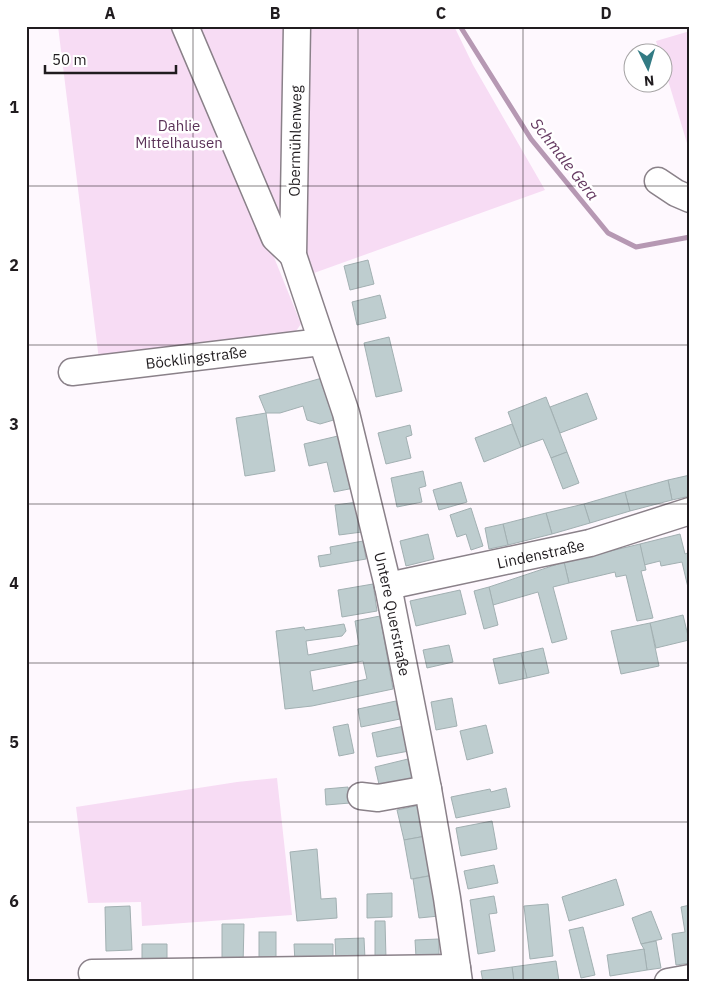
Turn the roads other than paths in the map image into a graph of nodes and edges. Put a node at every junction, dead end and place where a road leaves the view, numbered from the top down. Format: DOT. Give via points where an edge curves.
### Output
graph roads {
  1 [pos="186,26"];
  2 [pos="297,26"];
  3 [pos="658,181"];
  4 [pos="690,199"];
  5 [pos="293,255"];
  6 [pos="321,342"];
  7 [pos="72,372"];
  8 [pos="690,511"];
  9 [pos="388,586"];
  10 [pos="428,789"];
  11 [pos="361,796"];
  12 [pos="92,972"];
  13 [pos="458,975"];
  14 [pos="690,978"];
  15 [pos="668,982"];
  1 -- 5 [label="street" via="275,238"];
  2 -- 5 [label="street, Obermühlenweg"];
  3 -- 4 [label="street" via="676,194"];
  5 -- 6 [label="street, Untere Querstraße"];
  6 -- 7 [label="street, Böcklingstraße"];
  6 -- 9 [label="street, Untere Querstraße" via="346,413"];
  8 -- 9 [label="street, Lindenstraße" via="590,542"];
  9 -- 10 [label="street, Untere Querstraße"];
  10 -- 11 [label="street" via="378,798"];
  10 -- 13 [label="street, Untere Querstraße"];
  12 -- 13 [label="street"];
  14 -- 15 [label="street"];
}
